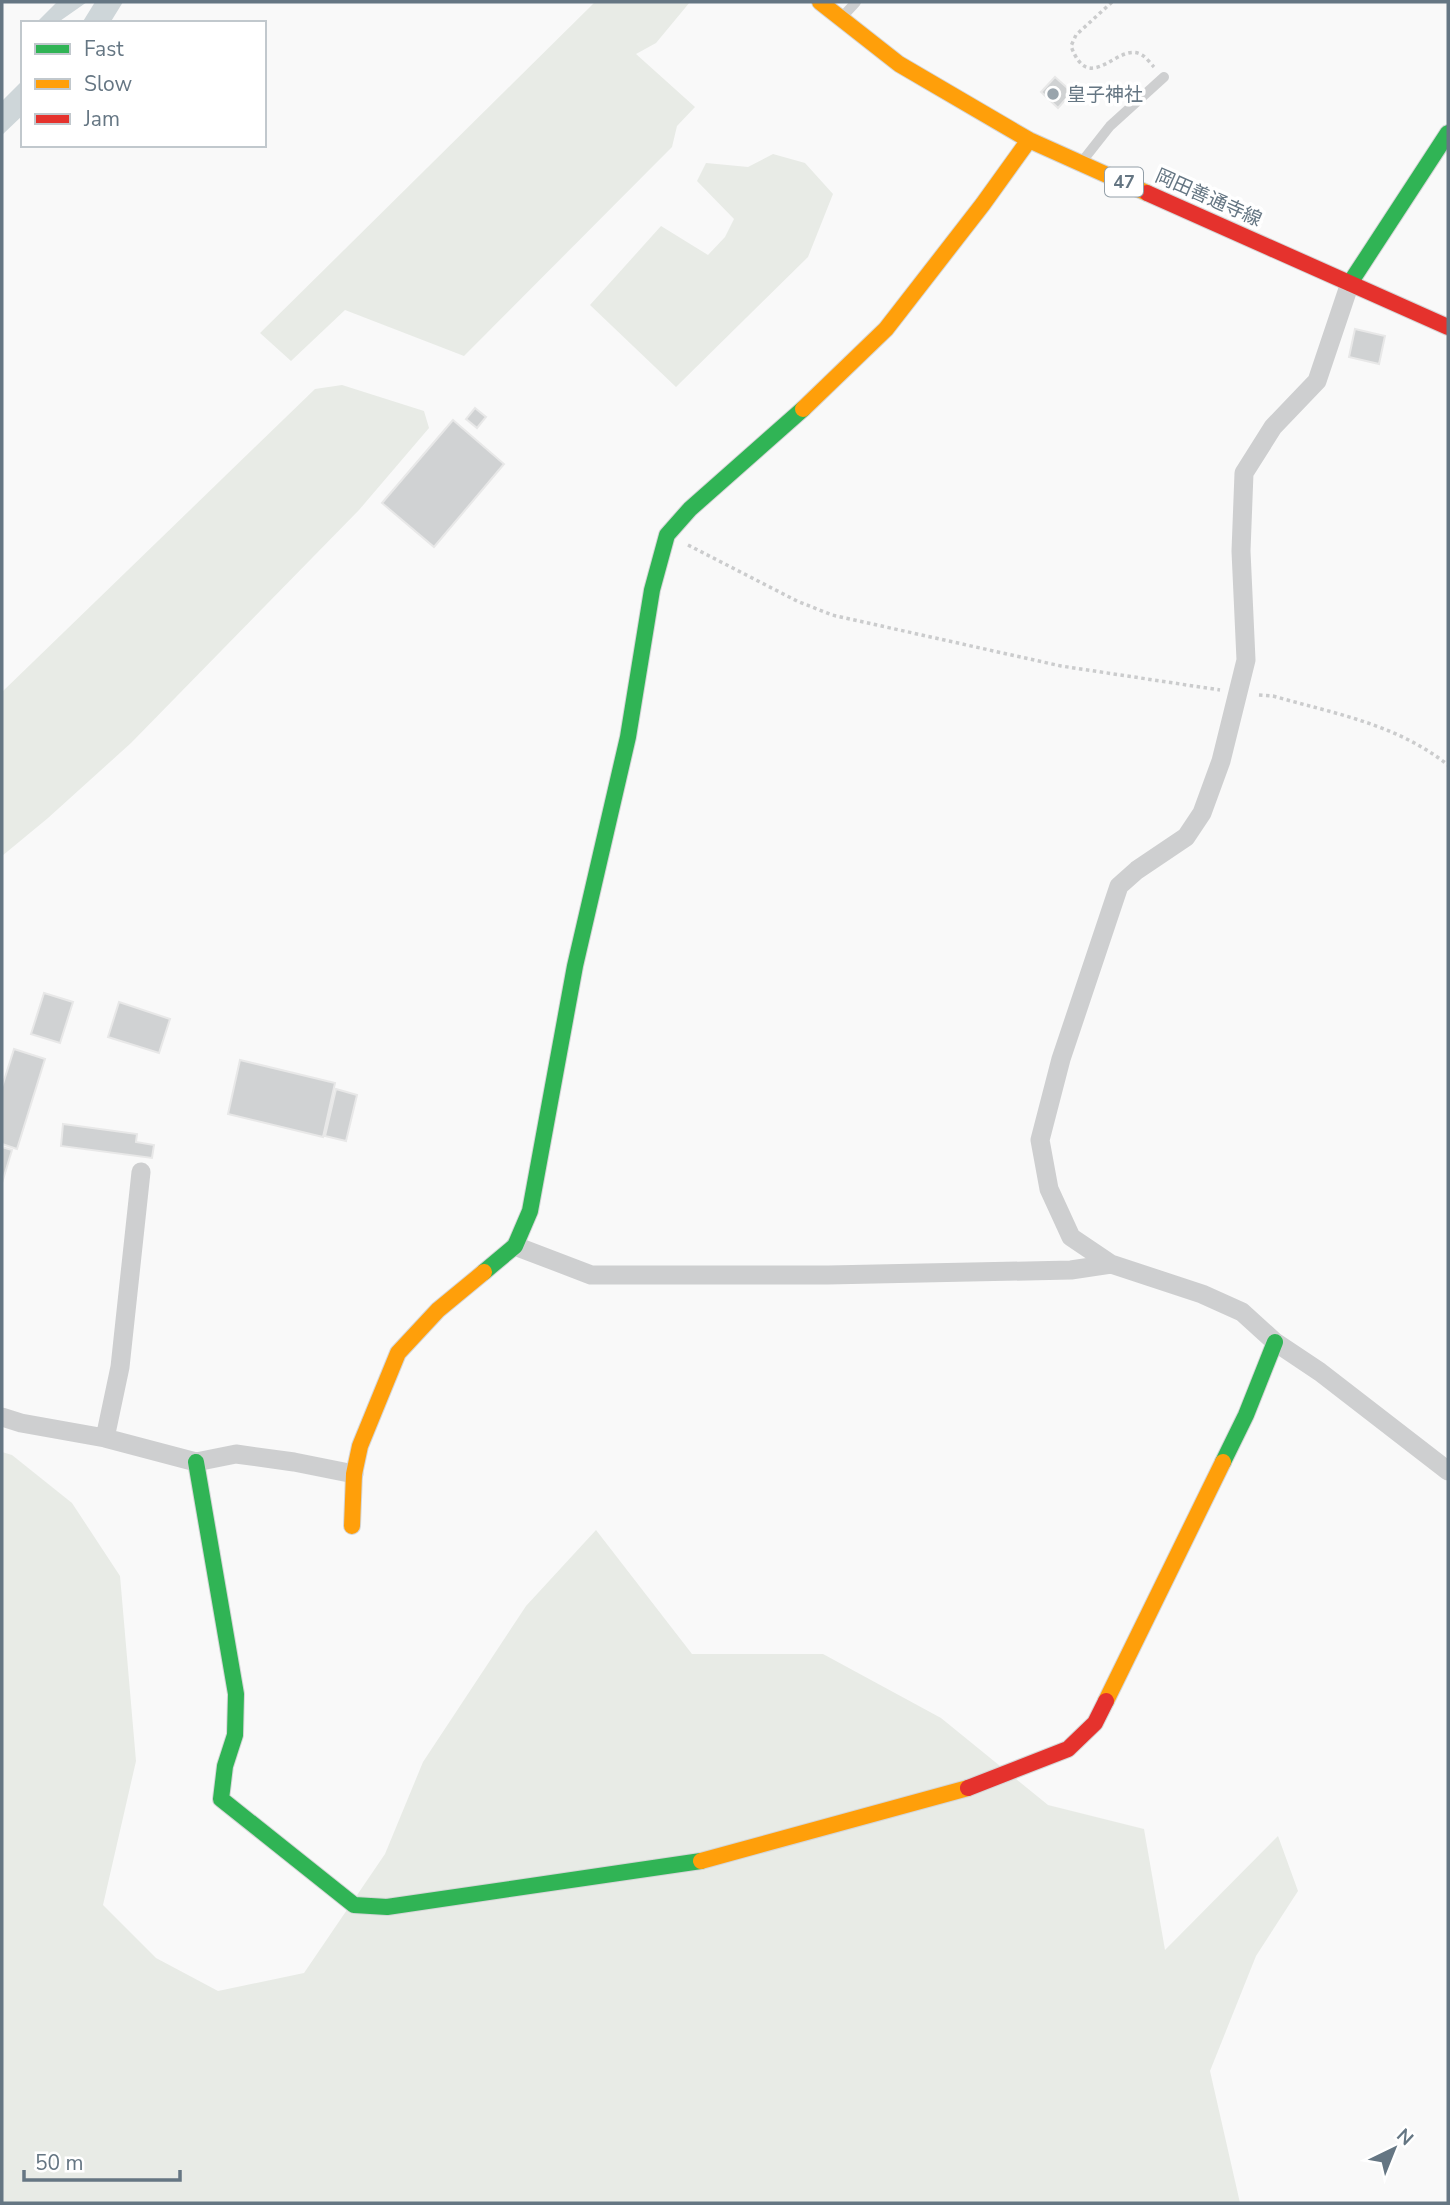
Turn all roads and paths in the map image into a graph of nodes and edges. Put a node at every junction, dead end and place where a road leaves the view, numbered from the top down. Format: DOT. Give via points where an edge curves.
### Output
graph roads {
  1 [pos="820,2"];
  2 [pos="856,2"];
  3 [pos="1112,2"];
  4 [pos="841,18"];
  5 [pos="1164,77"];
  6 [pos="1448,133"];
  7 [pos="1029,140"];
  8 [pos="1081,163"];
  9 [pos="1350,284"];
  10 [pos="1448,327"];
  11 [pos="667,535"];
  12 [pos="1221,690"];
  13 [pos="1248,693"];
  14 [pos="1448,765"];
  15 [pos="141,1172"];
  16 [pos="515,1246"];
  17 [pos="1111,1264"];
  18 [pos="1275,1342"];
  19 [pos="2,1417"];
  20 [pos="105,1438"];
  21 [pos="196,1462"];
  22 [pos="1448,1471"];
  23 [pos="354,1474"];
  24 [pos="352,1526"];
  1 -- 4 [label="street, 岡田善通寺線 / 47"];
  2 -- 4 [label="lane"];
  3 -- 5 [label="path" via="1076,35 1071,46 1075,59 1084,67 1096,68 1133,52"];
  4 -- 7 [label="street, 岡田善通寺線 / 47" via="899,64"];
  5 -- 8 [label="lane" via="1110,126"];
  6 -- 9 [label="street"];
  7 -- 8 [label="street, 岡田善通寺線 / 47"];
  7 -- 11 [label="street" via="886,329"];
  8 -- 9 [label="street, 岡田善通寺線 / 47"];
  9 -- 10 [label="street, 岡田善通寺線 / 47"];
  9 -- 17 [label="street" via="1317,381 1273,427 1244,473 1241,551 1247,660 1221,761 1202,813 1186,837 1119,887 1061,1059 1040,1140 1049,1189 1072,1237"];
  11 -- 12 [label="path" via="832,615 1061,666"];
  11 -- 16 [label="street" via="652,590 628,737 575,967 530,1212"];
  13 -- 14 [label="path" via="1389,729"];
  15 -- 20 [label="street" via="120,1367"];
  16 -- 17 [label="street" via="591,1275 828,1275 1058,1270"];
  16 -- 23 [label="street" via="439,1310 398,1353 360,1446"];
  17 -- 18 [label="street" via="1242,1312"];
  18 -- 21 [label="street" via="1246,1415 1095,1723 1069,1749 978,1785 706,1860 387,1907 354,1905 221,1799 235,1735 236,1694"];
  18 -- 22 [label="street"];
  19 -- 20 [label="street"];
  20 -- 21 [label="street"];
  21 -- 23 [label="street" via="236,1454"];
  23 -- 24 [label="street"];
}
